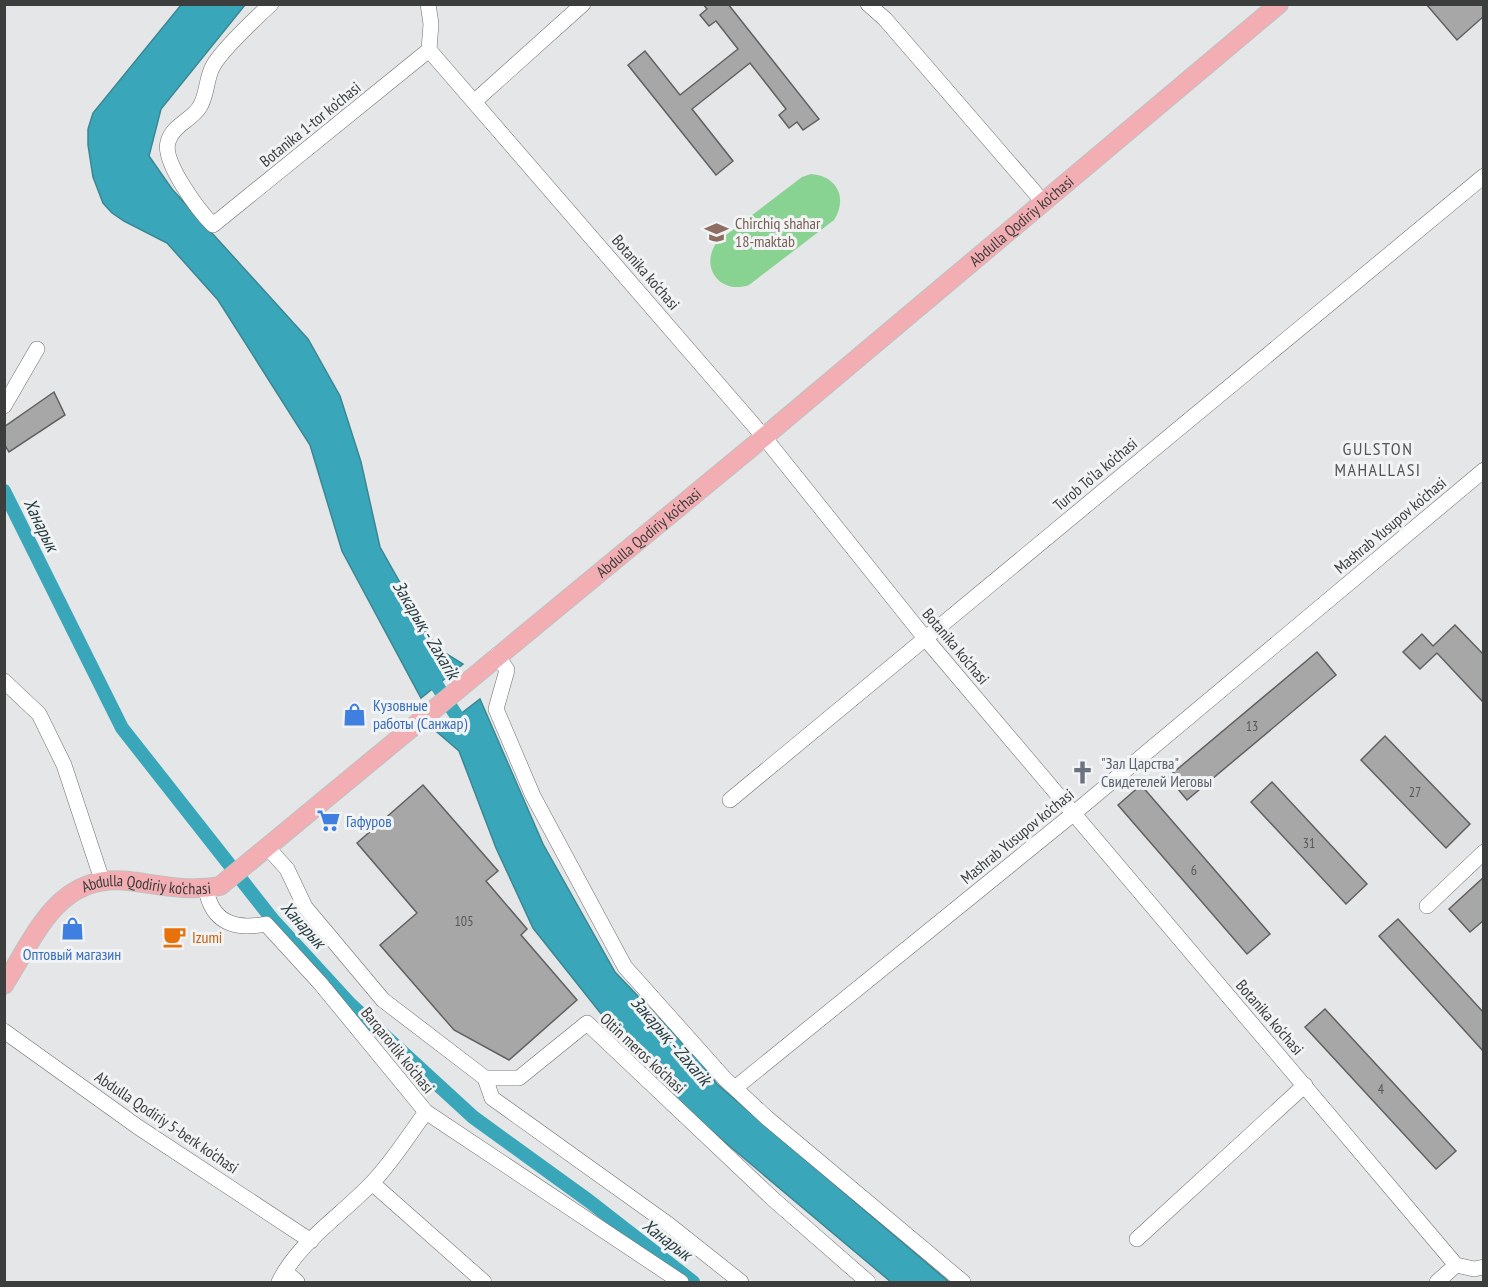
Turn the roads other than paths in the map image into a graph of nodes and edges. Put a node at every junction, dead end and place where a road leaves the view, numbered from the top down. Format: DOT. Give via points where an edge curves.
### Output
graph roads {
  1 [pos="271,4"];
  2 [pos="428,4"];
  3 [pos="583,4"];
  4 [pos="868,4"];
  5 [pos="1279,4"];
  6 [pos="429,50"];
  7 [pos="475,101"];
  8 [pos="1484,176"];
  9 [pos="1044,203"];
  10 [pos="37,349"];
  11 [pos="4,406"];
  12 [pos="764,437"];
  13 [pos="1484,470"];
  14 [pos="925,638"];
  15 [pos="497,655"];
  16 [pos="4,681"];
  17 [pos="730,801"];
  18 [pos="1073,814"];
  19 [pos="268,848"];
  20 [pos="1484,852"];
  21 [pos="102,880"];
  22 [pos="213,887"];
  23 [pos="1427,906"];
  24 [pos="4,985"];
  25 [pos="4,1031"];
  26 [pos="485,1078"];
  27 [pos="1305,1084"];
  28 [pos="735,1088"];
  29 [pos="426,1112"];
  30 [pos="372,1183"];
  31 [pos="1137,1239"];
  32 [pos="311,1241"];
  33 [pos="1459,1267"];
  34 [pos="1484,1267"];
  35 [pos="282,1277"];
  36 [pos="297,1282"];
  37 [pos="484,1282"];
  38 [pos="681,1282"];
  39 [pos="741,1282"];
  40 [pos="868,1282"];
  41 [pos="963,1282"];
  42 [pos="1437,1282"];
  43 [pos="1471,1282"];
  1 -- 6 [label="street, Botanika 1-tor ko‘chasi" via="212,67 199,108 179,124 168,142 175,170 213,225"];
  2 -- 6 [label="street"];
  3 -- 7 [label="street"];
  4 -- 9 [label="street"];
  5 -- 9 [label="main road, Abdulla Qodiriy ko‘chasi"];
  6 -- 7 [label="street, Botanika ko‘chasi"];
  7 -- 12 [label="street, Botanika ko‘chasi"];
  8 -- 14 [label="street, Turob To‘la ko‘chasi"];
  9 -- 12 [label="main road, Abdulla Qodiriy ko‘chasi"];
  10 -- 11 [label="street"];
  12 -- 14 [label="street, Botanika ko‘chasi"];
  12 -- 15 [label="main road, Abdulla Qodiriy ko‘chasi"];
  13 -- 18 [label="street, Mashrab Yusupov ko‘chasi"];
  14 -- 17 [label="street, Turob To‘la ko‘chasi"];
  14 -- 18 [label="street, Botanika ko‘chasi"];
  15 -- 19 [label="main road, Abdulla Qodiriy ko‘chasi"];
  15 -- 28 [label="street" via="507,670 496,709 533,796 625,967"];
  16 -- 21 [label="street" via="39,714 64,765"];
  18 -- 27 [label="street, Botanika ko‘chasi"];
  18 -- 28 [label="street, Mashrab Yusupov ko‘chasi"];
  19 -- 22 [label="main road, Abdulla Qodiriy ko‘chasi"];
  19 -- 26 [label="street" via="286,870 305,907 382,1000"];
  20 -- 23 [label="street"];
  21 -- 22 [label="main road, Abdulla Qodiriy ko‘chasi" via="177,889"];
  21 -- 24 [label="main road, Abdulla Qodiriy ko‘chasi" via="73,890 58,903"];
  22 -- 29 [label="street, Barqarorlik ko‘chasi" via="209,905 225,921 246,928 266,924"];
  25 -- 32 [label="street, Abdulla Qodiriy 5-berk ko‘chasi"];
  26 -- 39 [label="street" via="492,1098 668,1224"];
  26 -- 40 [label="street, Oltin meros ko‘chasi" via="519,1078 587,1023 773,1199"];
  27 -- 31 [label="street"];
  27 -- 33 [label="street, Botanika ko‘chasi"];
  28 -- 41 [label="street"];
  29 -- 30 [label="street"];
  29 -- 38 [label="street, Barqarorlik ko‘chasi"];
  30 -- 32 [label="street"];
  30 -- 37 [label="street"];
  32 -- 35 [label="street"];
  33 -- 34 [label="street"];
  33 -- 42 [label="street"];
  33 -- 43 [label="street, Botanika ko‘chasi"];
  35 -- 36 [label="street"];
}
